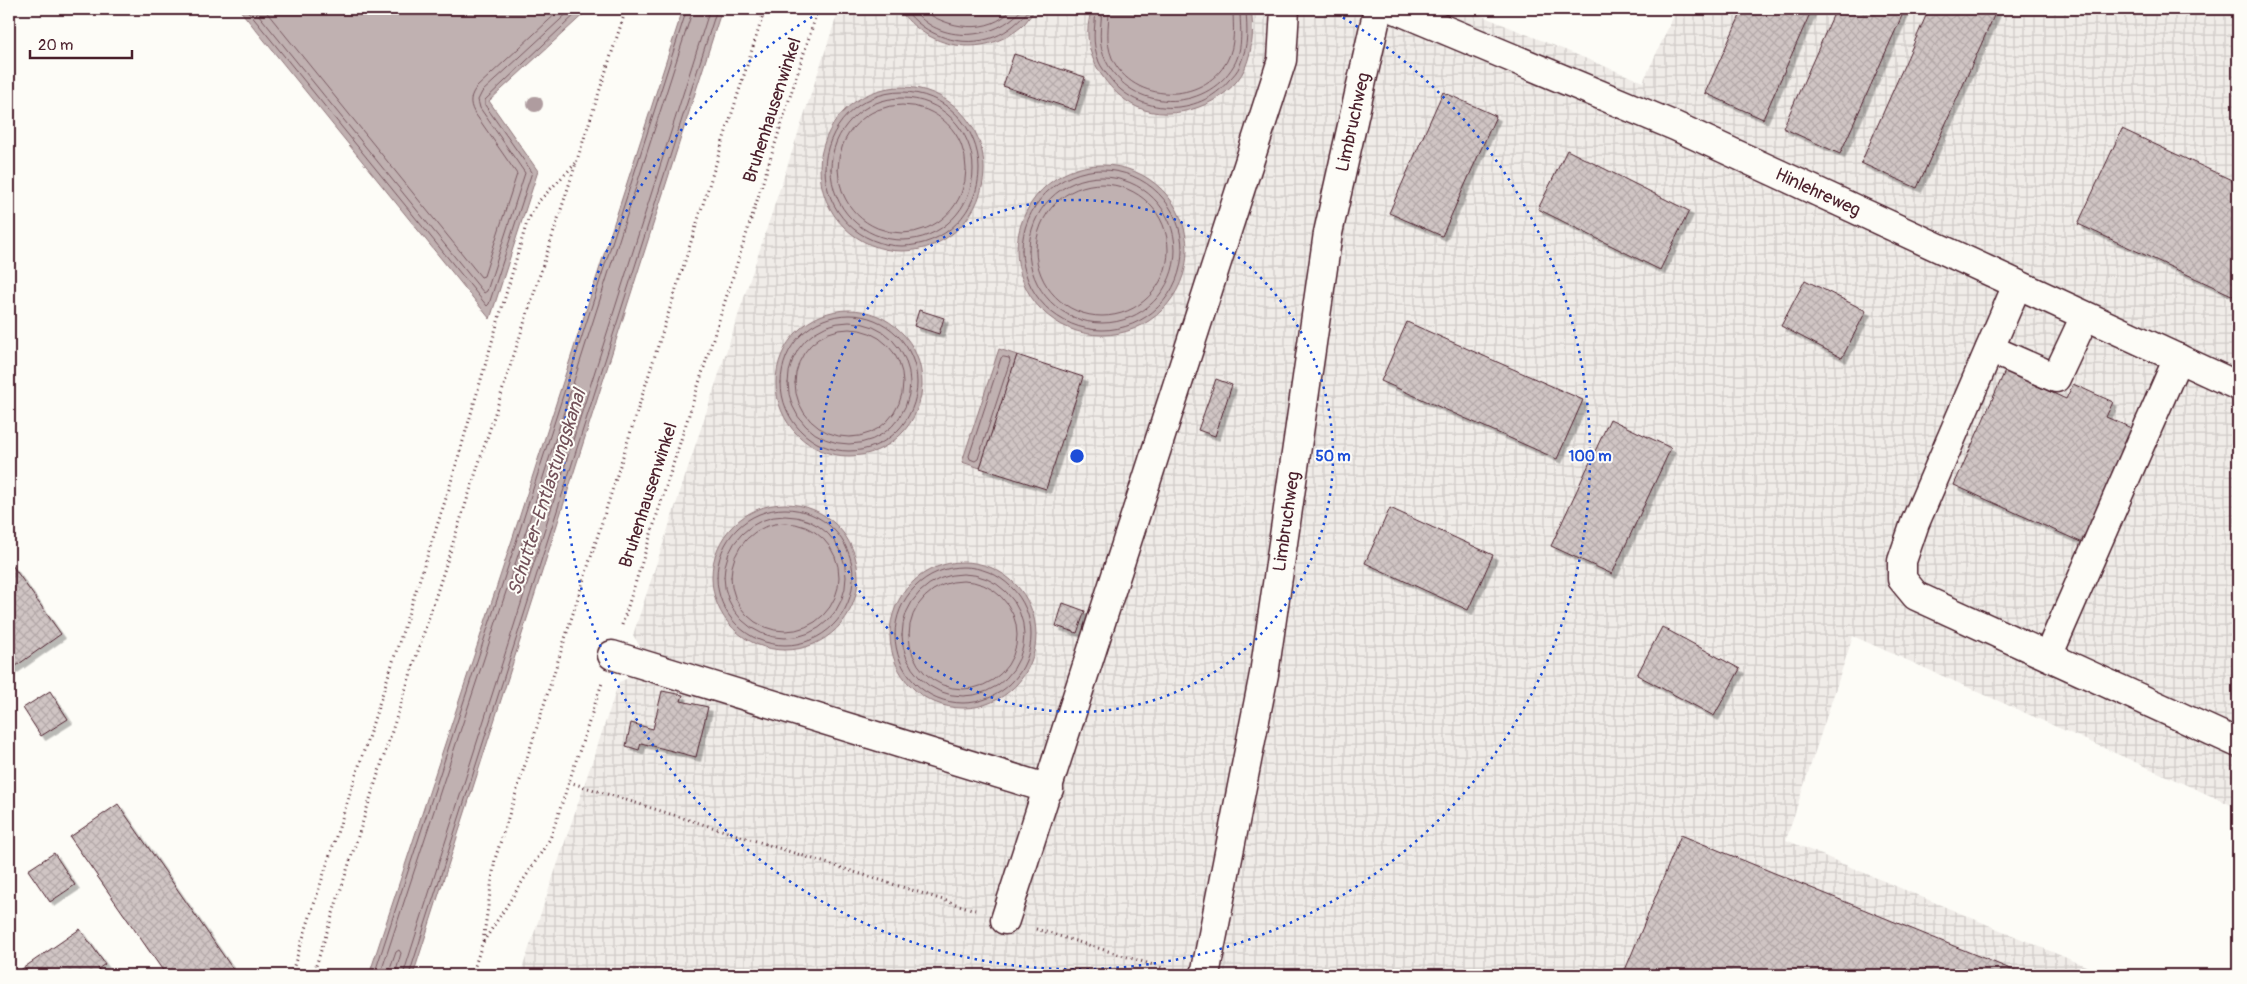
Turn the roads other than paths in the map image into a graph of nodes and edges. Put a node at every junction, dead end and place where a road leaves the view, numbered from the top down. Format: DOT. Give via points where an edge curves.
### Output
graph roads {
  1 [pos="1285,9"];
  2 [pos="1378,9"];
  3 [pos="1395,9"];
  4 [pos="2017,285"];
  5 [pos="2085,316"];
  6 [pos="1990,349"];
  7 [pos="2178,358"];
  8 [pos="2238,386"];
  9 [pos="612,655"];
  10 [pos="2048,656"];
  11 [pos="2238,743"];
  12 [pos="1049,789"];
  13 [pos="1005,920"];
  14 [pos="1205,975"];
  1 -- 12 [label="street" via="1282,60"];
  2 -- 14 [label="street, Limbruchweg" via="1328,233 1264,674"];
  3 -- 4 [label="street, Hinlehreweg" via="1675,126"];
  4 -- 5 [label="street, Hinlehreweg"];
  4 -- 6 [label="street"];
  5 -- 6 [label="street" via="2056,378"];
  5 -- 7 [label="street, Hinlehreweg"];
  6 -- 10 [label="street" via="1914,523 1902,561 1902,579 1916,596"];
  7 -- 8 [label="street, Hinlehreweg"];
  7 -- 10 [label="street"];
  9 -- 12 [label="street"];
  10 -- 11 [label="street"];
  12 -- 13 [label="street"];
}
